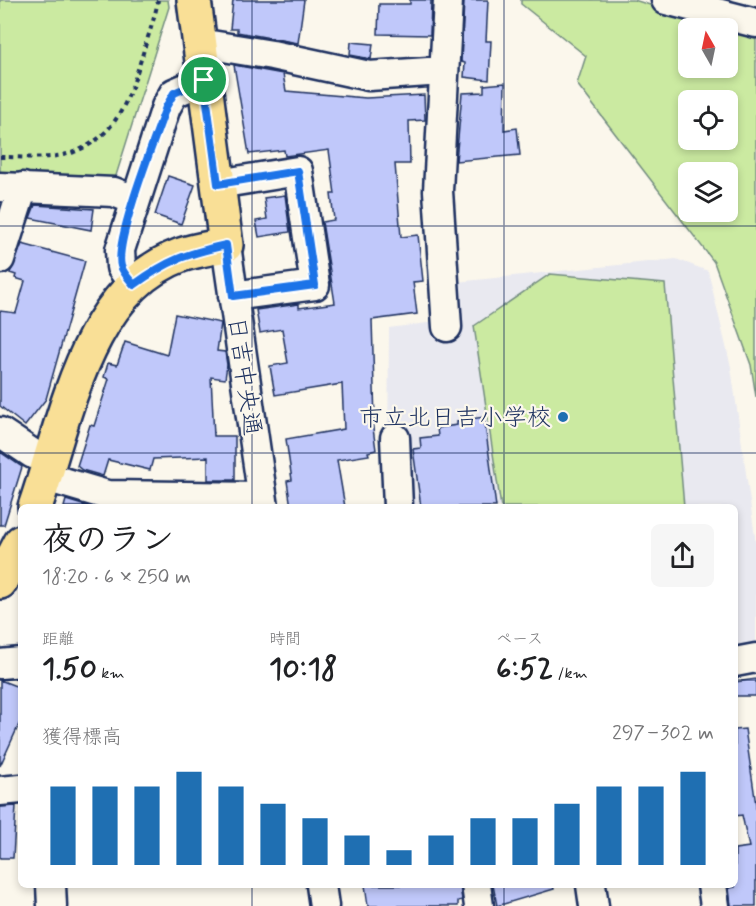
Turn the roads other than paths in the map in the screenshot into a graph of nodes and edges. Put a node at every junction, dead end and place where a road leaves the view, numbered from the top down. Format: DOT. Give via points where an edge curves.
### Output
graph roads {
  1 [pos="194,0"];
  2 [pos="448,0"];
  3 [pos="666,0"];
  4 [pos="756,23"];
  5 [pos="198,43"];
  6 [pos="442,70"];
  7 [pos="204,80"];
  8 [pos="218,184"];
  9 [pos="11,188"];
  10 [pos="134,200"];
  11 [pos="226,245"];
  12 [pos="0,260"];
  13 [pos="134,285"];
  14 [pos="233,296"];
  15 [pos="447,327"];
  16 [pos="0,432"];
  17 [pos="395,438"];
  18 [pos="38,480"];
  19 [pos="263,502"];
  20 [pos="398,504"];
  21 [pos="756,658"];
  22 [pos="738,661"];
  23 [pos="18,662"];
  24 [pos="0,664"];
  25 [pos="18,789"];
  26 [pos="0,791"];
  27 [pos="51,888"];
  28 [pos="321,888"];
  29 [pos="476,888"];
  30 [pos="591,888"];
  31 [pos="712,888"];
  32 [pos="51,906"];
  33 [pos="324,906"];
  34 [pos="479,906"];
  35 [pos="594,906"];
  36 [pos="715,906"];
  1 -- 5 [label="main road"];
  2 -- 6 [label="street"];
  3 -- 4 [label="street"];
  5 -- 6 [label="street" via="369,76"];
  5 -- 7 [label="main road"];
  6 -- 15 [label="street" via="438,191"];
  7 -- 8 [label="main road"];
  7 -- 10 [label="street" via="174,93"];
  8 -- 11 [label="main road"];
  8 -- 14 [label="street" via="298,171 315,285"];
  9 -- 10 [label="street" via="114,192"];
  9 -- 12 [label="street"];
  10 -- 13 [label="street" via="120,250 121,267"];
  11 -- 13 [label="main road" via="182,255"];
  11 -- 14 [label="street, 日吉中央通"];
  13 -- 18 [label="main road" via="103,323 78,373"];
  14 -- 19 [label="street, 日吉中央通"];
  16 -- 18 [label="street"];
  17 -- 20 [label="street"];
  18 -- 19 [label="street" via="107,495"];
  21 -- 22 [label="street"];
  23 -- 24 [label="street"];
  25 -- 26 [label="street"];
  27 -- 32 [label="street"];
  28 -- 33 [label="street"];
  29 -- 34 [label="street"];
  30 -- 35 [label="street"];
  31 -- 36 [label="street"];
}
